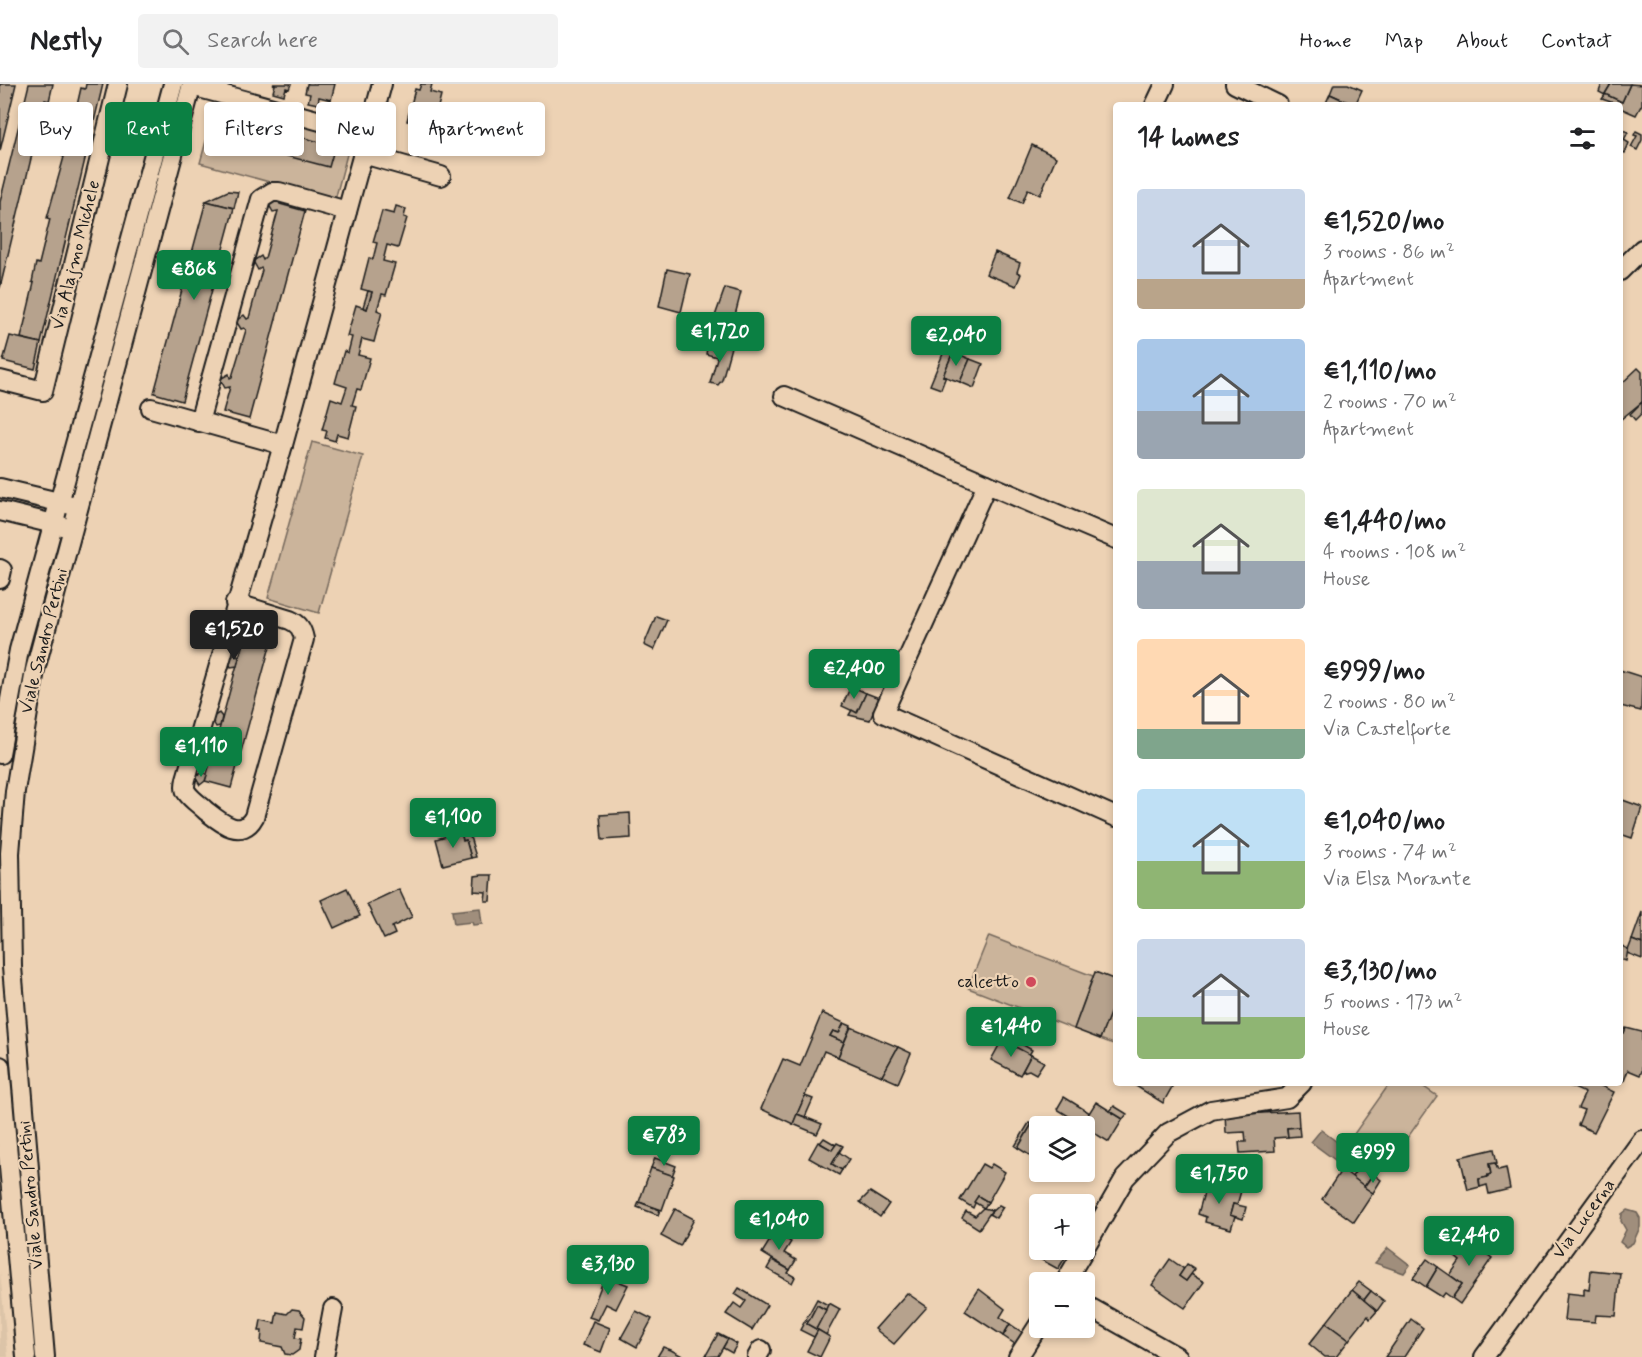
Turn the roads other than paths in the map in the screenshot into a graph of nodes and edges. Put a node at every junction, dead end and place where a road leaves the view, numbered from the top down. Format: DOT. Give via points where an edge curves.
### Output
graph roads {
  1 [pos="118,84"];
  2 [pos="173,84"];
  3 [pos="382,84"];
  4 [pos="1165,84"];
  5 [pos="1235,84"];
  6 [pos="192,85"];
  7 [pos="228,90"];
  8 [pos="377,102"];
  9 [pos="1156,102"];
  10 [pos="1272,102"];
  11 [pos="316,118"];
  12 [pos="362,156"];
  13 [pos="370,156"];
  14 [pos="441,176"];
  15 [pos="347,212"];
  16 [pos="1642,249"];
  17 [pos="1623,268"];
  18 [pos="0,380"];
  19 [pos="784,396"];
  20 [pos="151,408"];
  21 [pos="199,422"];
  22 [pos="283,445"];
  23 [pos="987,484"];
  24 [pos="0,488"];
  25 [pos="59,502"];
  26 [pos="78,507"];
  27 [pos="0,511"];
  28 [pos="53,524"];
  29 [pos="72,529"];
  30 [pos="1113,538"];
  31 [pos="0,569"];
  32 [pos="0,579"];
  33 [pos="235,603"];
  34 [pos="0,754"];
  35 [pos="1113,816"];
  36 [pos="0,1066"];
  37 [pos="1299,1086"];
  38 [pos="1642,1140"];
  39 [pos="1095,1230"];
  40 [pos="333,1309"];
  41 [pos="1095,1310"];
  42 [pos="1030,1338"];
  43 [pos="26,1357"];
  44 [pos="45,1357"];
  45 [pos="324,1357"];
  46 [pos="1018,1357"];
  47 [pos="1178,1357"];
  48 [pos="1484,1357"];
  1 -- 18 [label="street, Via Alajmo Michele" via="44,391"];
  2 -- 25 [label="street, Viale Sandro Pertini"];
  3 -- 8 [label="street"];
  4 -- 9 [label="street"];
  5 -- 10 [label="street"];
  6 -- 7 [label="street"];
  6 -- 26 [label="street, Viale Sandro Pertini"];
  7 -- 11 [label="street"];
  12 -- 15 [label="street"];
  13 -- 14 [label="street"];
  15 -- 21 [label="street" via="279,192 261,199"];
  15 -- 22 [label="street"];
  16 -- 17 [label="street"];
  19 -- 23 [label="street"];
  20 -- 21 [label="street"];
  21 -- 22 [label="street"];
  22 -- 33 [label="street"];
  23 -- 30 [label="street"];
  23 -- 35 [label="street" via="883,713"];
  24 -- 25 [label="street"];
  25 -- 26 [label="street"];
  25 -- 28 [label="street, Viale Sandro Pertini"];
  26 -- 29 [label="street, Viale Sandro Pertini"];
  27 -- 28 [label="street"];
  28 -- 29 [label="street"];
  28 -- 34 [label="street, Viale Sandro Pertini" via="19,650"];
  29 -- 44 [label="street, Viale Sandro Pertini" via="30,693 10,853 12,967"];
  31 -- 32 [label="street"];
  33 -- 33 [label="street" via="185,786 192,798 223,824 234,828 248,825 254,817 303,639 297,623"];
  36 -- 43 [label="street, Viale Sandro Pertini"];
  37 -- 39 [label="street" via="1287,1098 1211,1110 1168,1132 1125,1178"];
  38 -- 48 [label="street, Via Lucerna"];
  40 -- 45 [label="street"];
  41 -- 47 [label="street"];
  42 -- 46 [label="street"];
}
